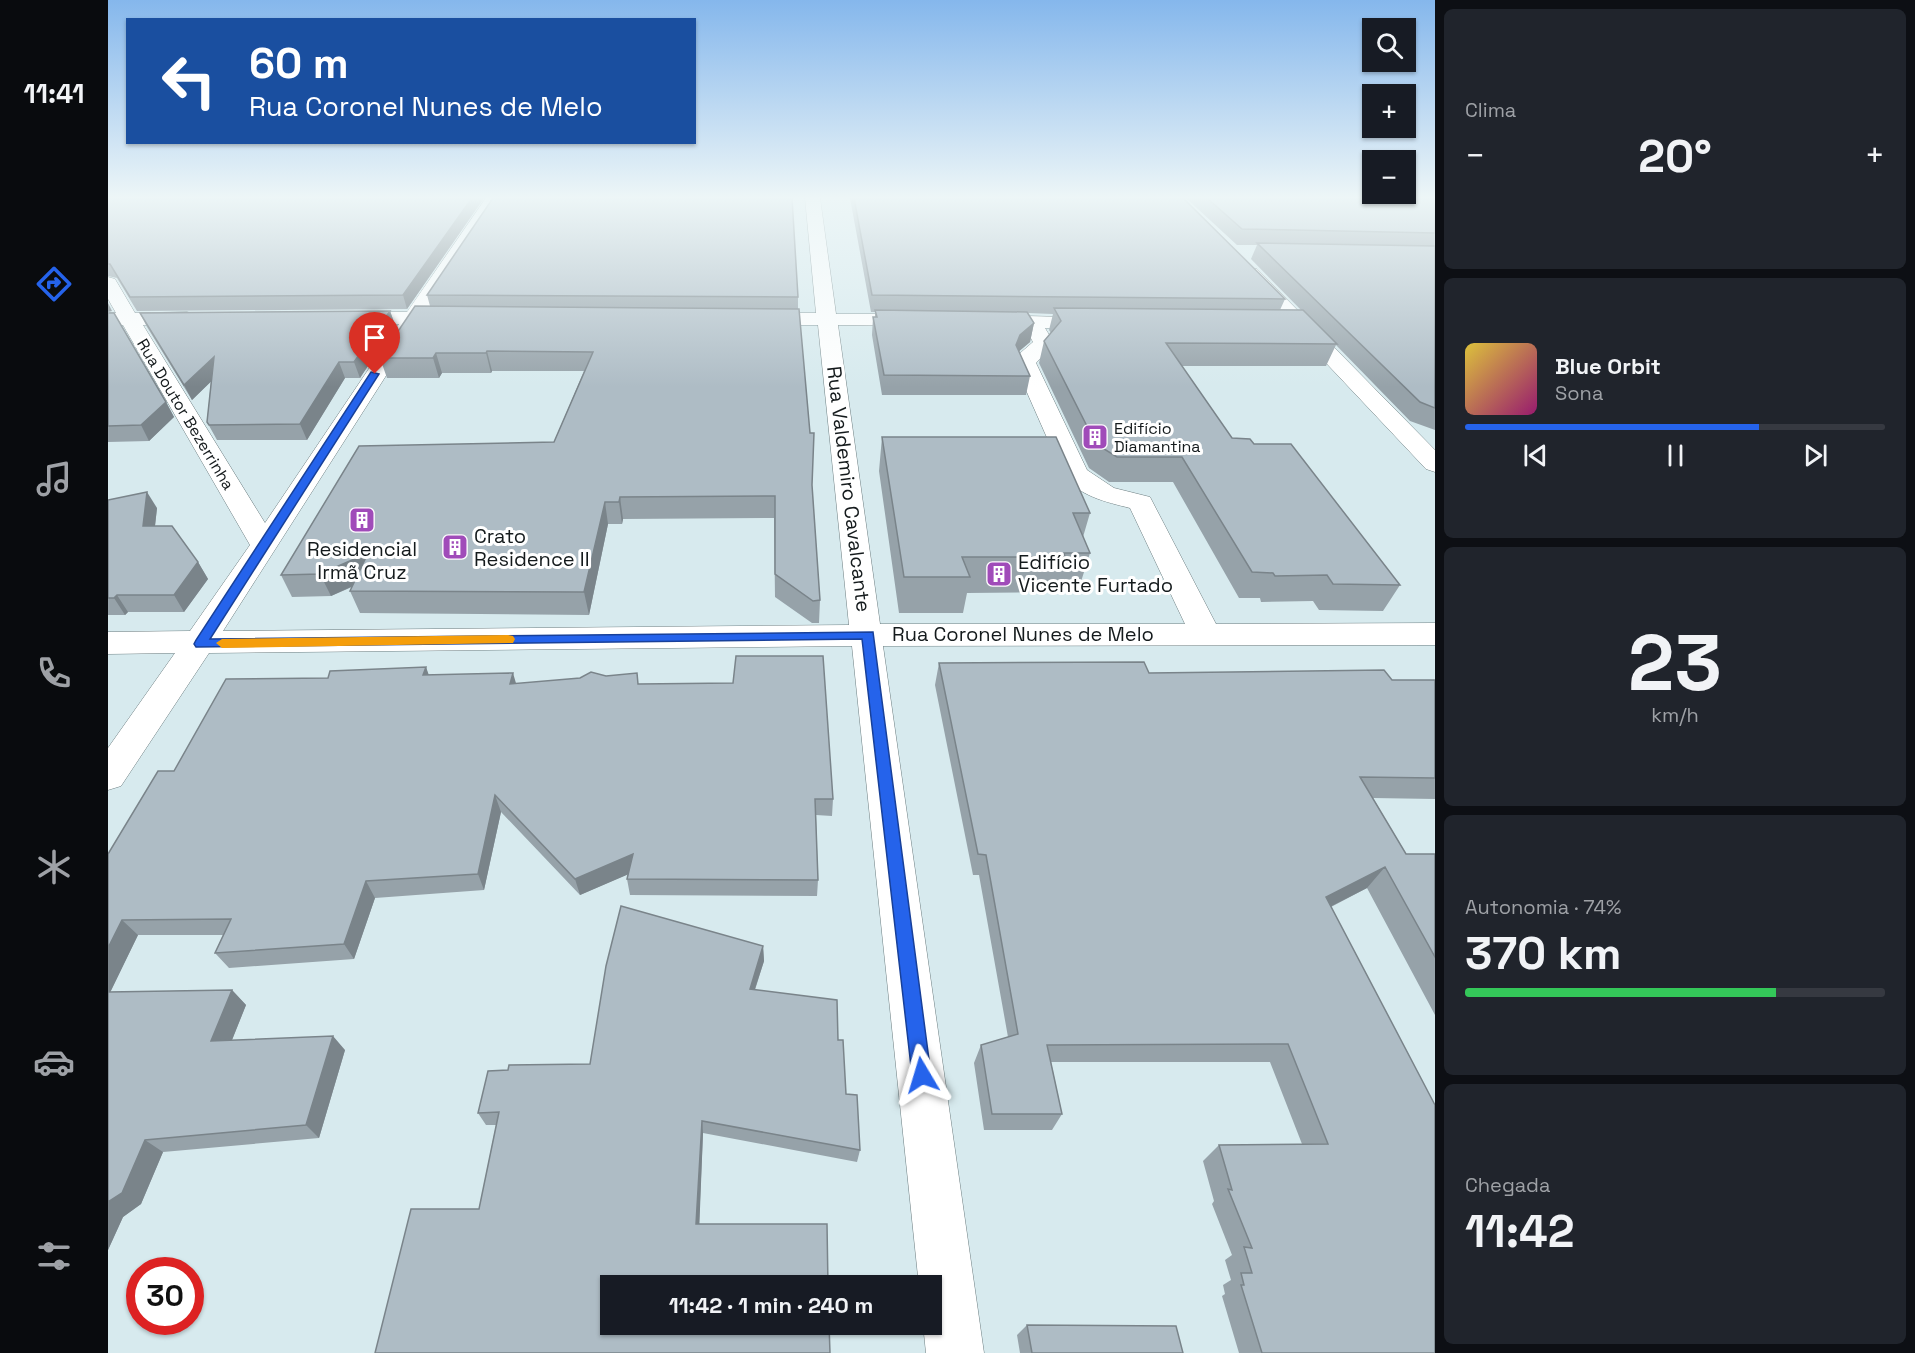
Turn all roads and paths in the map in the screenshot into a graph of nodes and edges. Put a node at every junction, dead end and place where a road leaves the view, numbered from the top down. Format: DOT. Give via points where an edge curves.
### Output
graph roads {
  1 [pos="450,261"];
  2 [pos="820,261"];
  3 [pos="1240,261"];
  4 [pos="108,283"];
  5 [pos="412,317"];
  6 [pos="211,318"];
  7 [pos="329,318"];
  8 [pos="471,318"];
  9 [pos="118,319"];
  10 [pos="732,319"];
  11 [pos="828,320"];
  12 [pos="936,321"];
  13 [pos="971,321"];
  14 [pos="1031,321"];
  15 [pos="1113,322"];
  16 [pos="1276,323"];
  17 [pos="1300,324"];
  18 [pos="1435,464"];
  19 [pos="264,545"];
  20 [pos="1205,634"];
  21 [pos="1435,634"];
  22 [pos="868,635"];
  23 [pos="108,643"];
  24 [pos="200,644"];
  25 [pos="108,776"];
  26 [pos="956,1353"];
  1 -- 5 [label="street"];
  2 -- 11 [label="street, Rua Valdemiro Cavalcante"];
  3 -- 17 [label="street"];
  4 -- 9 [label="street, Rua Doutor Bezerrinha"];
  5 -- 7 [label="street"];
  5 -- 8 [label="street"];
  5 -- 19 [label="street"];
  6 -- 9 [label="street"];
  9 -- 19 [label="street, Rua Doutor Bezerrinha"];
  10 -- 11 [label="street"];
  11 -- 12 [label="street"];
  11 -- 22 [label="street, Rua Valdemiro Cavalcante"];
  13 -- 14 [label="street"];
  14 -- 15 [label="street"];
  14 -- 20 [label="street" via="1044,343 1025,363 1074,471 1101,492 1141,503"];
  16 -- 17 [label="street"];
  17 -- 18 [label="street"];
  19 -- 24 [label="street"];
  20 -- 21 [label="street, Rua Coronel Nunes de Melo"];
  20 -- 22 [label="street, Rua Coronel Nunes de Melo"];
  22 -- 24 [label="street, Rua Coronel Nunes de Melo"];
  22 -- 26 [label="street, Rua Valdemiro Cavalcante"];
  23 -- 24 [label="street, Rua Coronel Nunes de Melo"];
  24 -- 25 [label="street"];
}
